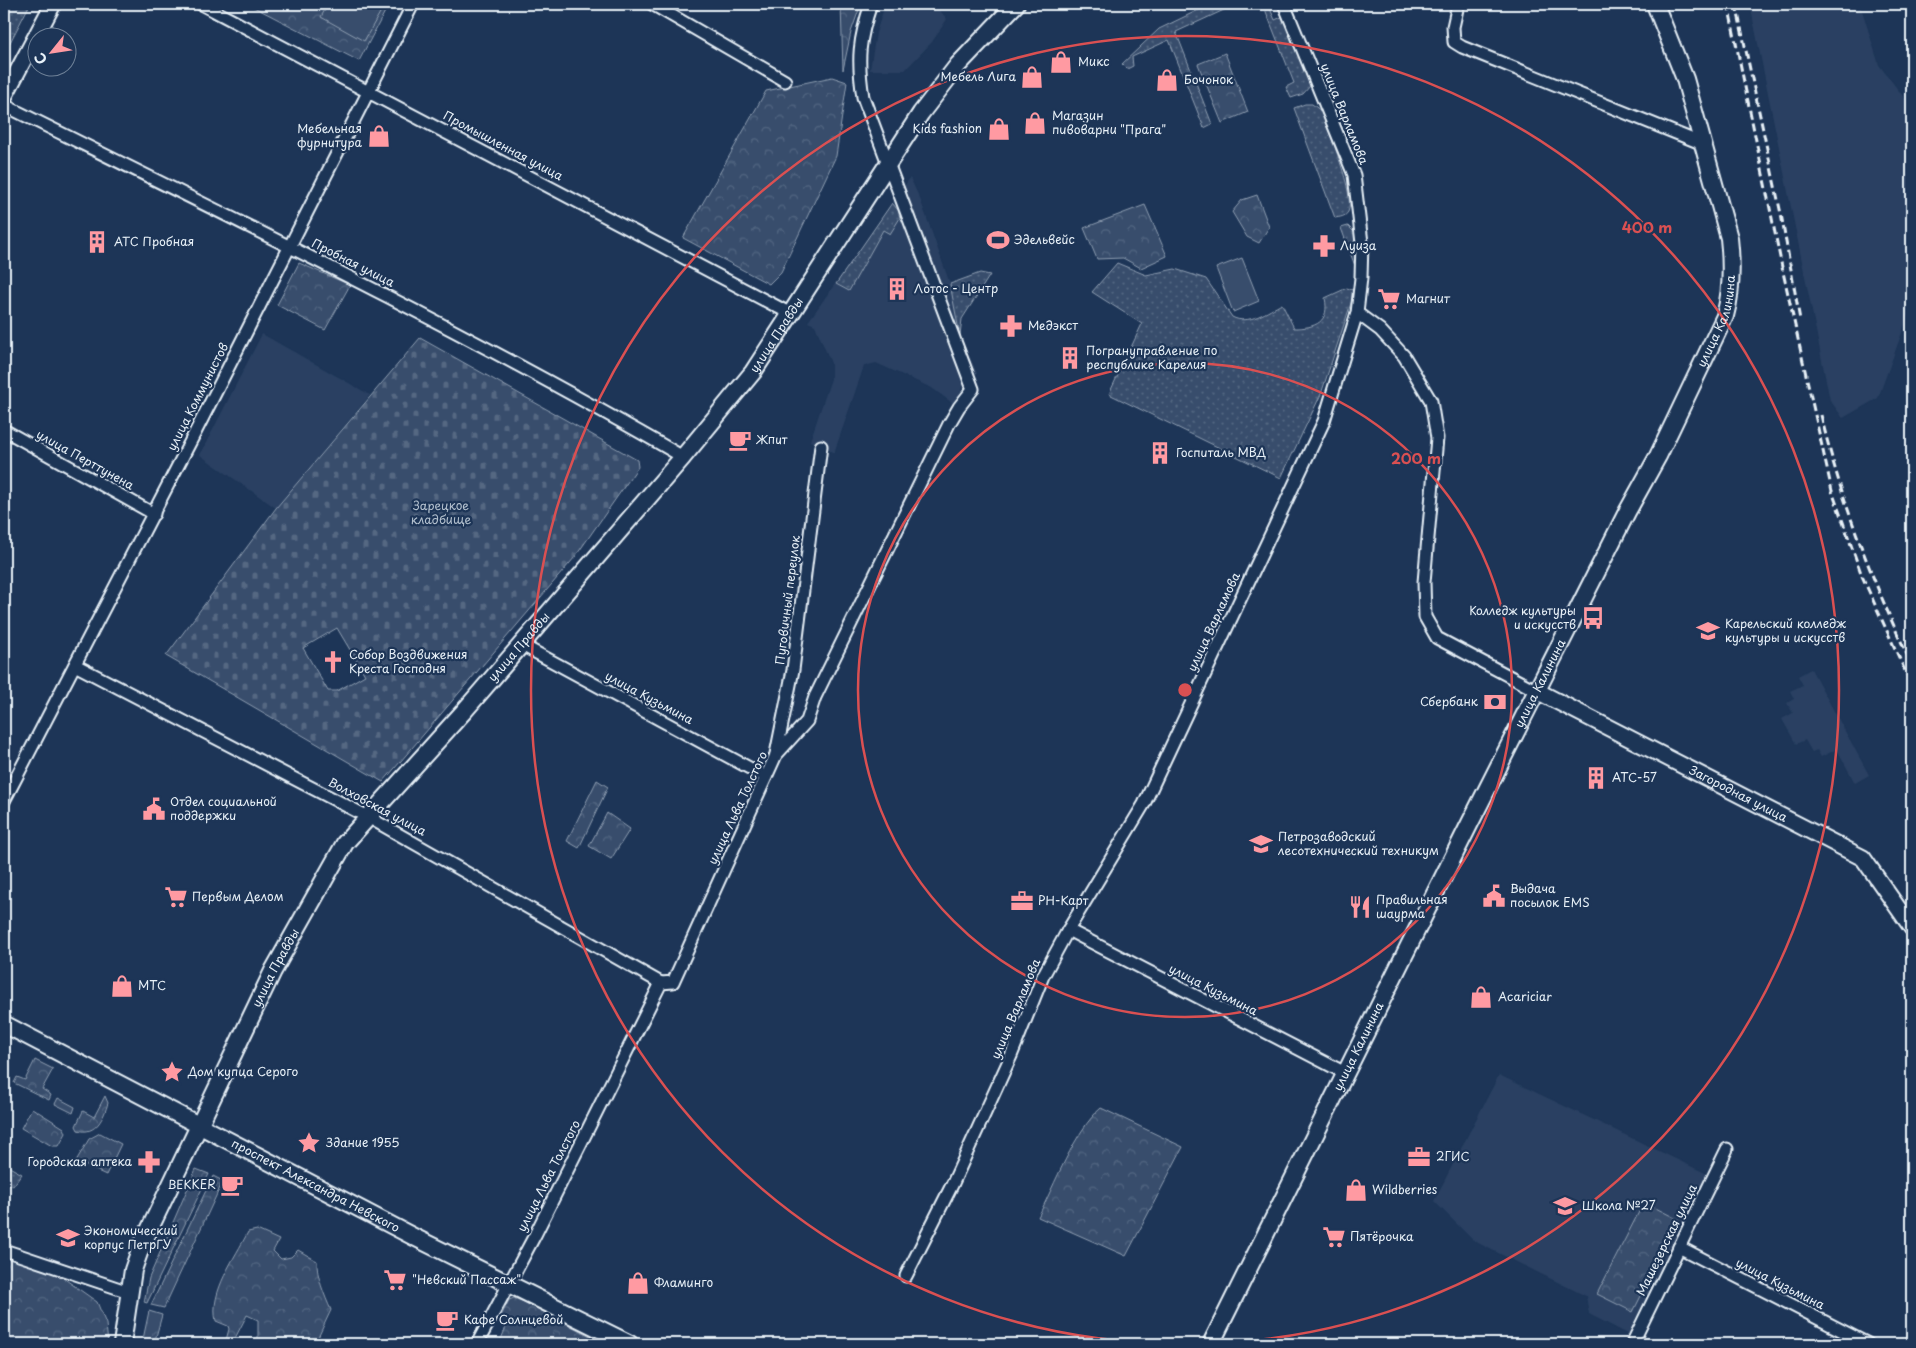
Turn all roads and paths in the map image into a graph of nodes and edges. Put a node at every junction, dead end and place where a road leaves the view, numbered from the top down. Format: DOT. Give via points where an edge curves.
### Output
graph roads {
  1 [pos="53,4"];
  2 [pos="201,4"];
  3 [pos="413,4"];
  4 [pos="652,4"];
  5 [pos="871,4"];
  6 [pos="1016,4"];
  7 [pos="1284,4"];
  8 [pos="1655,4"];
  9 [pos="1457,9"];
  10 [pos="785,82"];
  11 [pos="368,90"];
  12 [pos="4,97"];
  13 [pos="4,104"];
  14 [pos="1703,144"];
  15 [pos="887,164"];
  16 [pos="290,247"];
  17 [pos="1356,313"];
  18 [pos="791,314"];
  19 [pos="4,430"];
  20 [pos="821,446"];
  21 [pos="683,457"];
  22 [pos="154,514"];
  23 [pos="520,644"];
  24 [pos="74,666"];
  25 [pos="1537,691"];
  26 [pos="776,755"];
  27 [pos="766,777"];
  28 [pos="4,801"];
  29 [pos="368,817"];
  30 [pos="1912,928"];
  31 [pos="1068,930"];
  32 [pos="661,983"];
  33 [pos="4,1024"];
  34 [pos="1346,1074"];
  35 [pos="199,1126"];
  36 [pos="1727,1149"];
  37 [pos="1679,1247"];
  38 [pos="4,1250"];
  39 [pos="906,1276"];
  40 [pos="508,1284"];
  41 [pos="128,1292"];
  42 [pos="122,1344"];
  43 [pos="477,1344"];
  44 [pos="630,1344"];
  45 [pos="1211,1344"];
  46 [pos="1632,1344"];
  47 [pos="1868,1344"];
  1 -- 12 [label="street"];
  2 -- 11 [label="street, Промышленная улица"];
  3 -- 11 [label="street, улица Коммунистов"];
  4 -- 10 [label="street"];
  5 -- 15 [label="street" via="862,32 858,66 862,97"];
  6 -- 15 [label="main road, улица Правды" via="958,65"];
  7 -- 17 [label="street, улица Варламова" via="1354,175 1362,243 1362,278"];
  8 -- 14 [label="main road, улица Калинина" via="1685,78"];
  9 -- 14 [label="street" via="1452,36 1454,42"];
  11 -- 16 [label="street, улица Коммунистов"];
  11 -- 18 [label="street, Промышленная улица"];
  13 -- 16 [label="street, Пробная улица"];
  14 -- 25 [label="main road, улица Калинина" via="1732,260 1730,297 1725,316 1658,456"];
  15 -- 18 [label="main road, улица Правды"];
  15 -- 26 [label="street, улица Льва Толстого" via="973,389 949,424 807,721"];
  16 -- 21 [label="street, Пробная улица" via="546,378"];
  16 -- 22 [label="street, улица Коммунистов"];
  17 -- 25 [label="street" via="1391,341 1413,369 1431,401 1438,438 1424,582 1425,617 1437,638"];
  17 -- 31 [label="street, улица Варламова" via="1324,421 1144,804"];
  18 -- 21 [label="main road, улица Правды" via="753,372"];
  19 -- 22 [label="street, улица Перттунена"];
  20 -- 26 [label="street, Пуговичный переулок" via="793,670"];
  21 -- 23 [label="main road, улица Правды"];
  22 -- 24 [label="street, улица Коммунистов"];
  23 -- 27 [label="street, улица Кузьмина"];
  23 -- 29 [label="main road, улица Правды"];
  24 -- 28 [label="street, улица Коммунистов"];
  24 -- 29 [label="street, Волховская улица"];
  25 -- 30 [label="street, Загородная улица" via="1863,858"];
  25 -- 34 [label="main road, улица Калинина"];
  26 -- 27 [label="street, улица Льва Толстого"];
  27 -- 32 [label="street, улица Льва Толстого" via="673,982"];
  29 -- 32 [label="street, Волховская улица"];
  29 -- 35 [label="main road, улица Правды" via="345,843 273,971"];
  31 -- 34 [label="street, улица Кузьмина"];
  31 -- 39 [label="street, улица Варламова" via="1043,976 1011,1056"];
  32 -- 40 [label="street, улица Льва Толстого"];
  33 -- 35 [label="main road, проспект Александра Невского"];
  34 -- 45 [label="main road, улица Калинина"];
  35 -- 40 [label="main road, проспект Александра Невского"];
  35 -- 41 [label="main road, улица Правды" via="141,1247"];
  36 -- 37 [label="street, Машезерская улица"];
  37 -- 46 [label="street, Машезерская улица"];
  37 -- 47 [label="street, улица Кузьмина"];
  38 -- 41 [label="street"];
  40 -- 43 [label="street, улица Льва Толстого"];
  40 -- 44 [label="main road, проспект Александра Невского"];
  41 -- 42 [label="main road, улица Правды"];
}
